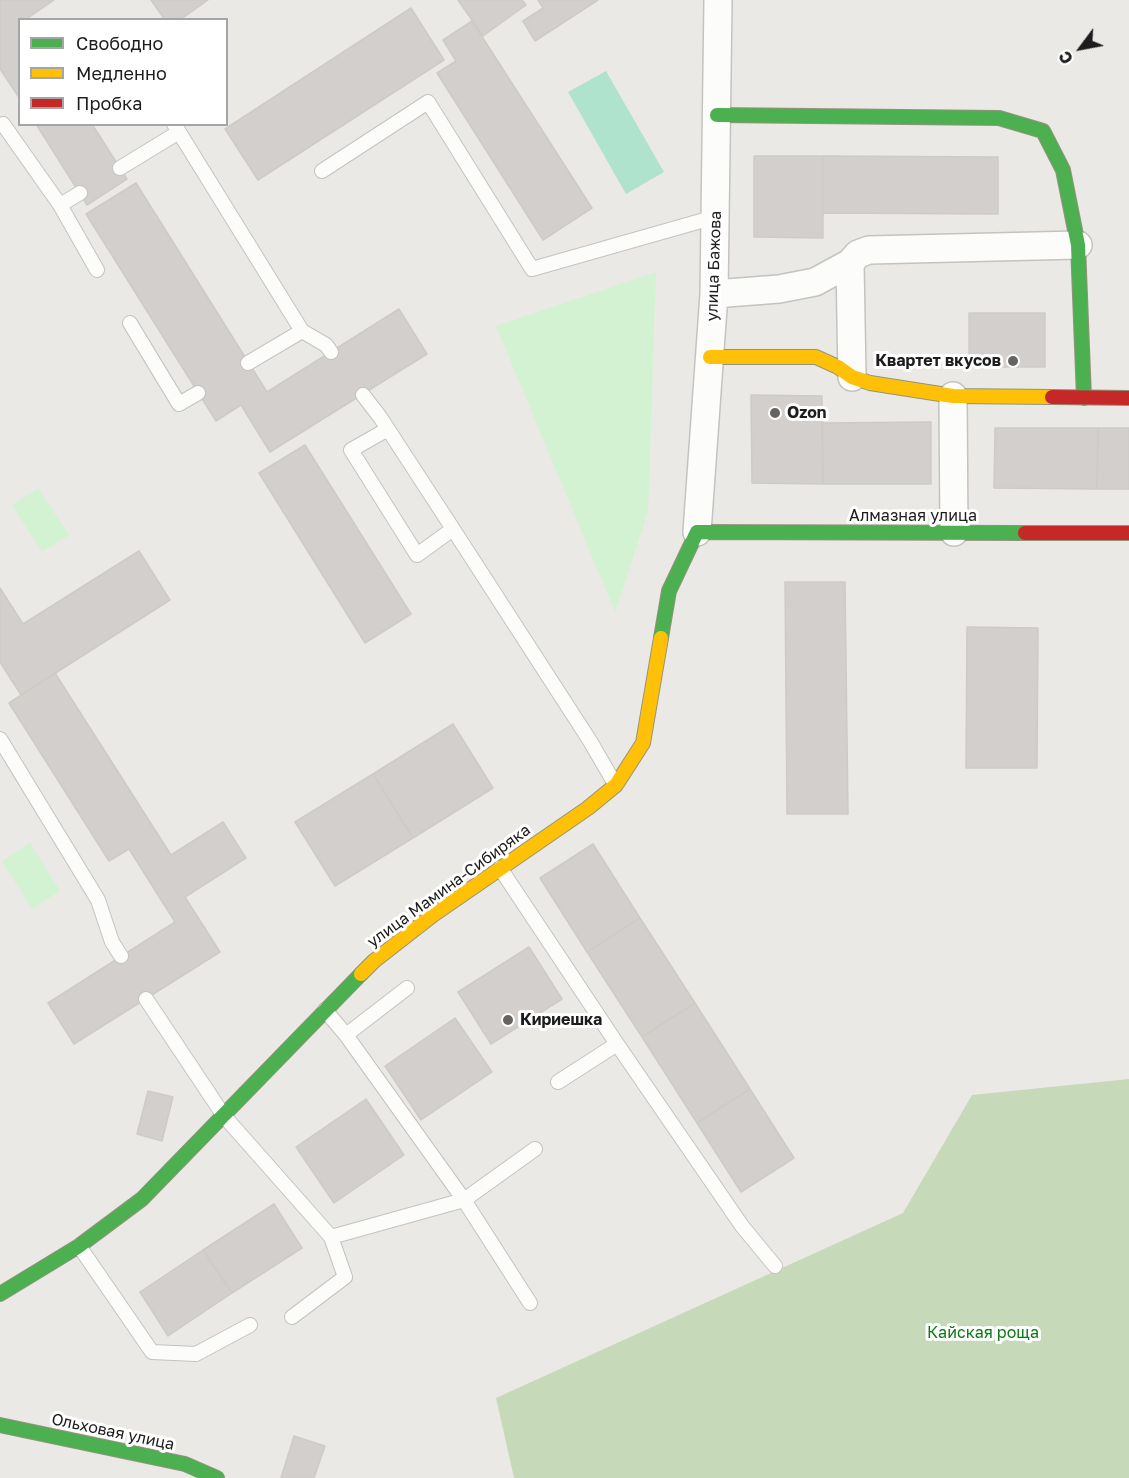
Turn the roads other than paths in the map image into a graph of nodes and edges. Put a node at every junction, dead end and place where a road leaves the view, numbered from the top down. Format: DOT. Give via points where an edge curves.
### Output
graph roads {
  1 [pos="718,0"];
  2 [pos="717,115"];
  3 [pos="3,124"];
  4 [pos="176,128"];
  5 [pos="120,168"];
  6 [pos="322,171"];
  7 [pos="80,193"];
  8 [pos="60,205"];
  9 [pos="715,218"];
  10 [pos="1078,245"];
  11 [pos="850,263"];
  12 [pos="97,270"];
  13 [pos="714,294"];
  14 [pos="130,323"];
  15 [pos="302,330"];
  16 [pos="331,352"];
  17 [pos="710,357"];
  18 [pos="248,363"];
  19 [pos="852,377"];
  20 [pos="198,393"];
  21 [pos="363,394"];
  22 [pos="953,396"];
  23 [pos="1084,398"];
  24 [pos="1129,398"];
  25 [pos="388,429"];
  26 [pos="453,529"];
  27 [pos="697,531"];
  28 [pos="954,532"];
  29 [pos="1129,533"];
  30 [pos="0,740"];
  31 [pos="616,785"];
  32 [pos="500,868"];
  33 [pos="121,956"];
  34 [pos="407,988"];
  35 [pos="146,999"];
  36 [pos="325,1010"];
  37 [pos="346,1035"];
  38 [pos="617,1044"];
  39 [pos="558,1082"];
  40 [pos="224,1116"];
  41 [pos="535,1149"];
  42 [pos="464,1200"];
  43 [pos="331,1237"];
  44 [pos="79,1246"];
  45 [pos="775,1266"];
  46 [pos="0,1294"];
  47 [pos="530,1303"];
  48 [pos="292,1317"];
  49 [pos="250,1325"];
  50 [pos="0,1425"];
  51 [pos="217,1478"];
  1 -- 2 [label="street, улица Бажова"];
  2 -- 9 [label="street, улица Бажова"];
  2 -- 10 [label="street" via="999,118 1043,131 1063,170"];
  3 -- 8 [label="lane"];
  4 -- 5 [label="lane"];
  4 -- 15 [label="lane"];
  6 -- 9 [label="lane" via="428,102 532,268"];
  7 -- 8 [label="lane"];
  8 -- 12 [label="lane"];
  9 -- 13 [label="street, улица Бажова"];
  10 -- 11 [label="street" via="869,250"];
  10 -- 23 [label="street"];
  11 -- 13 [label="street" via="815,282 779,290"];
  11 -- 19 [label="street"];
  13 -- 17 [label="street, улица Бажова"];
  14 -- 20 [label="lane" via="179,404"];
  15 -- 16 [label="lane"];
  15 -- 18 [label="lane"];
  17 -- 19 [label="street" via="816,357"];
  17 -- 27 [label="street, улица Бажова"];
  19 -- 22 [label="street"];
  21 -- 25 [label="lane"];
  22 -- 23 [label="street"];
  22 -- 28 [label="street"];
  23 -- 24 [label="street"];
  25 -- 26 [label="lane"];
  25 -- 26 [label="lane" via="351,450 417,555"];
  26 -- 31 [label="lane"];
  27 -- 28 [label="street, Алмазная улица"];
  27 -- 31 [label="street, улица Мамина-Сибиряка" via="669,591 643,743"];
  28 -- 29 [label="street, Алмазная улица"];
  30 -- 33 [label="lane" via="98,900 112,942"];
  31 -- 32 [label="street, улица Мамина-Сибиряка"];
  32 -- 36 [label="street, улица Мамина-Сибиряка" via="374,961"];
  32 -- 38 [label="lane"];
  34 -- 37 [label="lane"];
  35 -- 40 [label="lane"];
  36 -- 37 [label="lane"];
  36 -- 40 [label="street, улица Мамина-Сибиряка"];
  37 -- 42 [label="lane"];
  38 -- 39 [label="lane"];
  38 -- 45 [label="lane" via="742,1226"];
  40 -- 43 [label="lane"];
  40 -- 44 [label="street, улица Мамина-Сибиряка" via="142,1199"];
  41 -- 42 [label="lane"];
  42 -- 43 [label="lane"];
  42 -- 47 [label="lane"];
  43 -- 48 [label="lane" via="345,1277"];
  44 -- 46 [label="street, улица Мамина-Сибиряка"];
  44 -- 49 [label="lane" via="152,1352 196,1354"];
  50 -- 51 [label="street, Ольховая улица" via="185,1464"];
}
